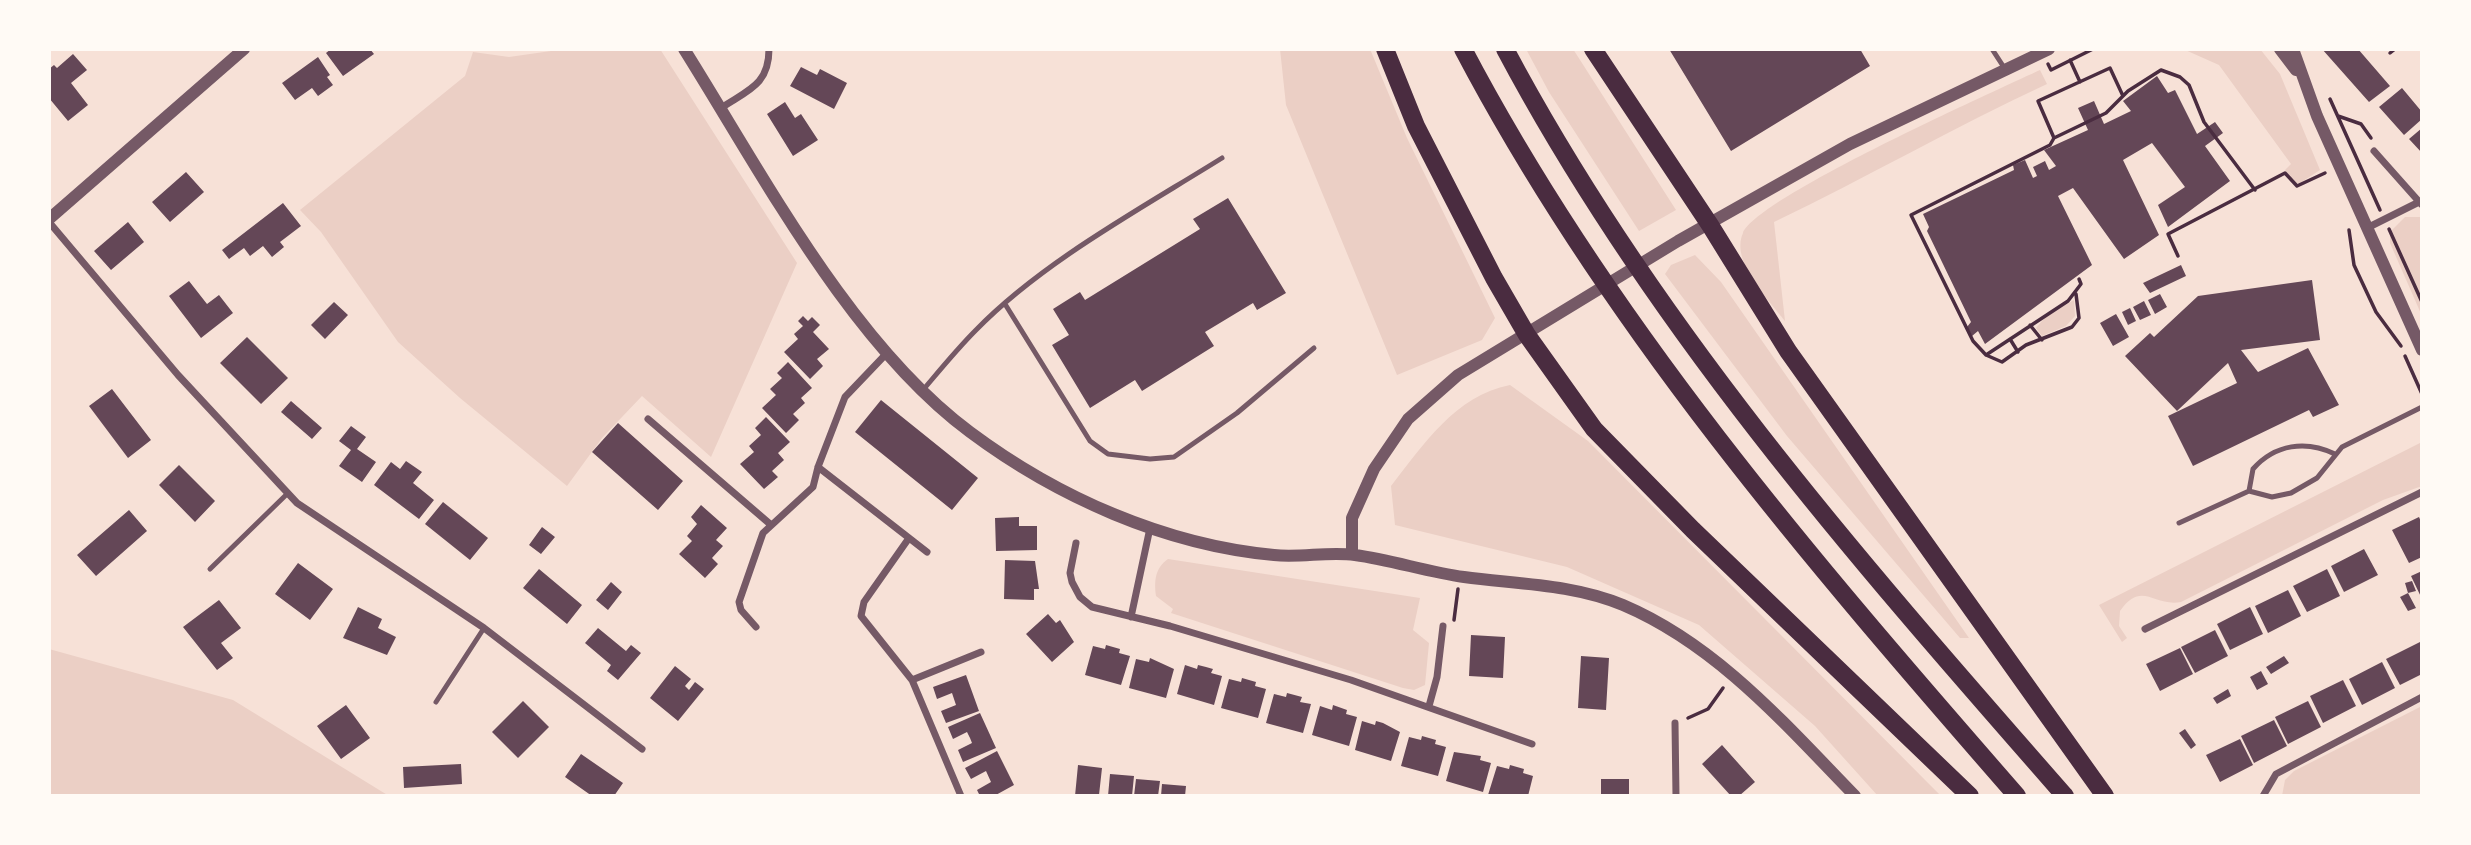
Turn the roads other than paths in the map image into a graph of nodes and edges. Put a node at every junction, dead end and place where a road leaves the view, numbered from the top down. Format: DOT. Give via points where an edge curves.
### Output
graph roads {
  1 [pos="244,49"];
  2 [pos="684,49"];
  3 [pos="769,49"];
  4 [pos="1385,49"];
  5 [pos="1463,49"];
  6 [pos="1505,49"];
  7 [pos="1593,49"];
  8 [pos="1992,49"];
  9 [pos="2280,49"];
  10 [pos="2293,49"];
  11 [pos="2046,50"];
  12 [pos="2005,69"];
  13 [pos="2300,76"];
  14 [pos="721,108"];
  15 [pos="2374,151"];
  16 [pos="1222,158"];
  17 [pos="2421,203"];
  18 [pos="49,220"];
  19 [pos="1710,225"];
  20 [pos="2367,228"];
  21 [pos="1006,304"];
  22 [pos="1527,335"];
  23 [pos="1314,348"];
  24 [pos="2422,350"];
  25 [pos="887,352"];
  26 [pos="923,390"];
  27 [pos="2422,407"];
  28 [pos="648,419"];
  29 [pos="2335,454"];
  30 [pos="818,467"];
  31 [pos="2249,491"];
  32 [pos="2422,492"];
  33 [pos="287,494"];
  34 [pos="2179,523"];
  35 [pos="770,524"];
  36 [pos="1150,528"];
  37 [pos="909,538"];
  38 [pos="1076,543"];
  39 [pos="927,552"];
  40 [pos="1352,554"];
  41 [pos="210,569"];
  42 [pos="1131,617"];
  43 [pos="1443,625"];
  44 [pos="756,627"];
  45 [pos="484,628"];
  46 [pos="2145,629"];
  47 [pos="981,652"];
  48 [pos="912,680"];
  49 [pos="2422,697"];
  50 [pos="436,702"];
  51 [pos="1429,706"];
  52 [pos="1675,723"];
  53 [pos="1531,744"];
  54 [pos="642,749"];
  55 [pos="1849,794"];
  56 [pos="961,796"];
  57 [pos="1676,796"];
  58 [pos="1970,796"];
  59 [pos="2017,796"];
  60 [pos="2066,796"];
  61 [pos="2105,796"];
  62 [pos="2263,796"];
  1 -- 18 [label="street"];
  2 -- 14 [label="street"];
  3 -- 14 [label="street" via="768,67 761,80"];
  4 -- 22 [label="highway" via="1416,126"];
  5 -- 59 [label="highway" via="1638,334 1732,460"];
  6 -- 60 [label="highway" via="1592,196 1674,320 1807,494"];
  7 -- 19 [label="highway"];
  8 -- 12 [label="lane"];
  9 -- 13 [label="street"];
  10 -- 13 [label="street"];
  11 -- 12 [label="street"];
  12 -- 19 [label="street" via="1850,144"];
  13 -- 20 [label="street"];
  14 -- 25 [label="street" via="814,254"];
  15 -- 17 [label="street"];
  16 -- 21 [label="lane" via="1122,220"];
  17 -- 20 [label="street"];
  18 -- 33 [label="street" via="178,375"];
  19 -- 22 [label="street"];
  19 -- 61 [label="highway" via="1788,351"];
  20 -- 24 [label="street"];
  21 -- 23 [label="lane" via="1090,441 1108,454 1174,457 1237,414"];
  21 -- 26 [label="lane" via="977,329"];
  22 -- 40 [label="street" via="1458,375 1408,418 1374,469 1352,518"];
  22 -- 58 [label="highway" via="1594,429"];
  25 -- 26 [label="street"];
  25 -- 30 [label="street" via="845,397"];
  26 -- 36 [label="street" via="969,431 1030,471"];
  27 -- 29 [label="lane"];
  28 -- 35 [label="street"];
  29 -- 31 [label="lane" via="2317,478 2291,493 2272,497"];
  29 -- 31 [label="lane" via="2305,444 2282,449 2253,469"];
  30 -- 35 [label="street" via="810,492"];
  30 -- 37 [label="street"];
  31 -- 34 [label="lane"];
  32 -- 46 [label="street"];
  33 -- 41 [label="lane"];
  33 -- 45 [label="street" via="328,527"];
  35 -- 44 [label="street" via="759,540 739,602"];
  36 -- 40 [label="street" via="1275,555"];
  36 -- 42 [label="street"];
  37 -- 39 [label="street"];
  37 -- 48 [label="street" via="864,602 861,616"];
  38 -- 42 [label="street" via="1070,573 1080,597 1092,607"];
  40 -- 55 [label="street" via="1460,577 1582,591 1678,632 1733,676"];
  42 -- 51 [label="street" via="1262,652"];
  43 -- 51 [label="street"];
  45 -- 50 [label="lane"];
  45 -- 54 [label="street"];
  47 -- 48 [label="street"];
  48 -- 56 [label="street"];
  49 -- 62 [label="street" via="2276,774"];
  51 -- 53 [label="street"];
  52 -- 57 [label="street"];
}
